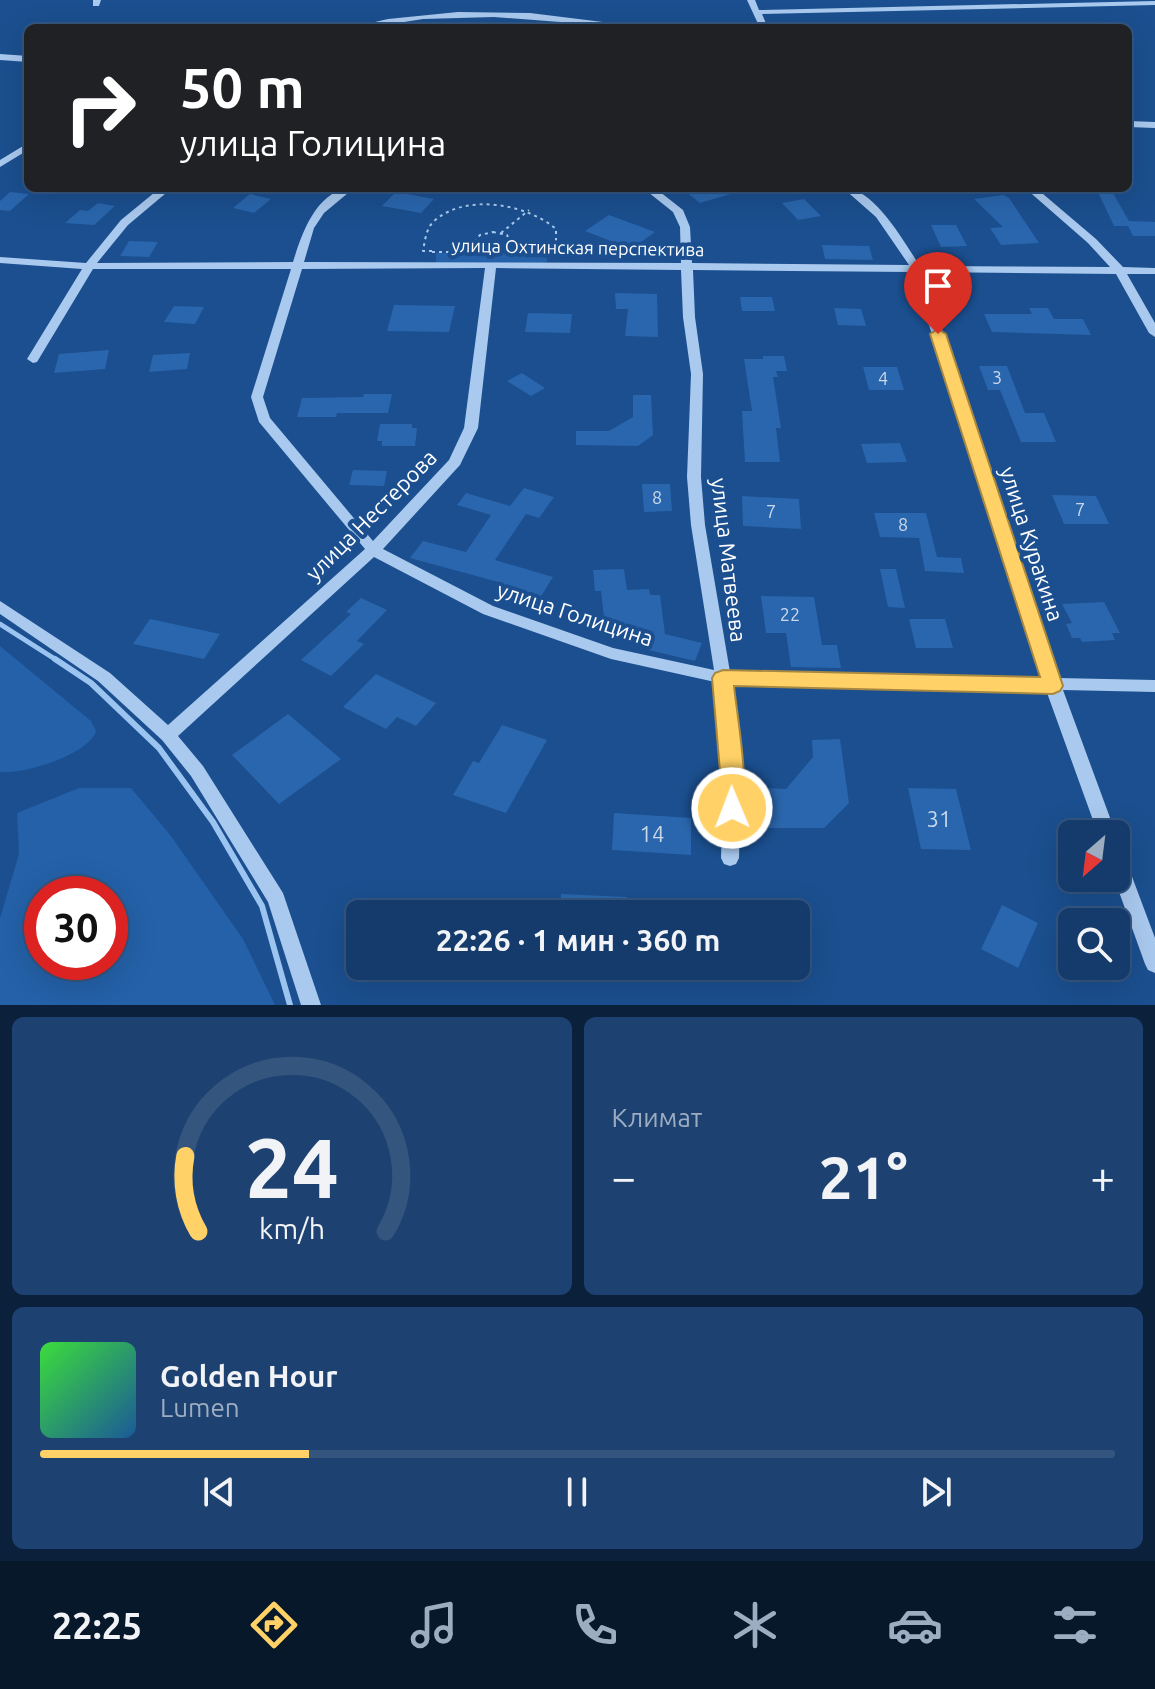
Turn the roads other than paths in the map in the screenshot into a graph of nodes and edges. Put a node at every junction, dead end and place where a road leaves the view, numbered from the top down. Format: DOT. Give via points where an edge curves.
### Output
graph roads {
  1 [pos="429,0"];
  2 [pos="751,0"];
  3 [pos="1155,3"];
  4 [pos="758,12"];
  5 [pos="428,16"];
  6 [pos="378,24"];
  7 [pos="603,24"];
  8 [pos="762,24"];
  9 [pos="0,57"];
  10 [pos="24,59"];
  11 [pos="1132,124"];
  12 [pos="1155,125"];
  13 [pos="23,149"];
  14 [pos="0,150"];
  15 [pos="0,164"];
  16 [pos="162,192"];
  17 [pos="344,192"];
  18 [pos="653,192"];
  19 [pos="853,192"];
  20 [pos="1035,192"];
  21 [pos="0,260"];
  22 [pos="298,265"];
  23 [pos="491,265"];
  24 [pos="87,266"];
  25 [pos="686,267"];
  26 [pos="916,268"];
  27 [pos="1119,270"];
  28 [pos="1155,271"];
  29 [pos="1155,333"];
  30 [pos="33,359"];
  31 [pos="373,550"];
  32 [pos="0,606"];
  33 [pos="723,678"];
  34 [pos="1053,686"];
  35 [pos="1155,686"];
  36 [pos="168,735"];
  37 [pos="1102,820"];
  38 [pos="730,858"];
  39 [pos="1129,892"];
  40 [pos="1155,964"];
  41 [pos="311,1005"];
  1 -- 5 [label="street"];
  2 -- 4 [label="street"];
  3 -- 4 [label="street"];
  4 -- 8 [label="street"];
  5 -- 6 [label="street"];
  5 -- 7 [label="street" via="540,16"];
  9 -- 10 [label="street"];
  11 -- 12 [label="street"];
  13 -- 14 [label="street"];
  13 -- 15 [label="street"];
  16 -- 24 [label="street" via="133,214"];
  17 -- 22 [label="street" via="309,228"];
  18 -- 25 [label="street, улица Матвеева" via="678,210 685,227"];
  19 -- 26 [label="street, улица Куракина" via="880,215"];
  20 -- 27 [label="street"];
  21 -- 24 [label="street, улица Охтинская перспектива"];
  22 -- 23 [label="street, улица Охтинская перспектива"];
  22 -- 24 [label="street, улица Охтинская перспектива"];
  22 -- 31 [label="street, улица Голицина" via="258,407"];
  23 -- 25 [label="street, улица Охтинская перспектива"];
  23 -- 31 [label="street, улица Нестерова" via="471,428 455,462"];
  24 -- 30 [label="street"];
  25 -- 26 [label="street, улица Охтинская перспектива"];
  25 -- 33 [label="street, улица Матвеева" via="697,374 698,525"];
  26 -- 27 [label="street, улица Охтинская перспектива"];
  26 -- 34 [label="street, улица Куракина"];
  27 -- 28 [label="street, улица Охтинская перспектива"];
  27 -- 29 [label="street"];
  31 -- 33 [label="street, улица Голицина" via="488,610 611,653"];
  31 -- 36 [label="street, улица Нестерова"];
  32 -- 36 [label="street" via="104,677"];
  33 -- 34 [label="street, улица Голицина"];
  33 -- 38 [label="street, улица Матвеева" via="732,783"];
  34 -- 35 [label="street, улица Голицина"];
  34 -- 37 [label="street, улица Куракина"];
  36 -- 41 [label="street" via="197,771 276,899"];
  39 -- 40 [label="street"];
}
